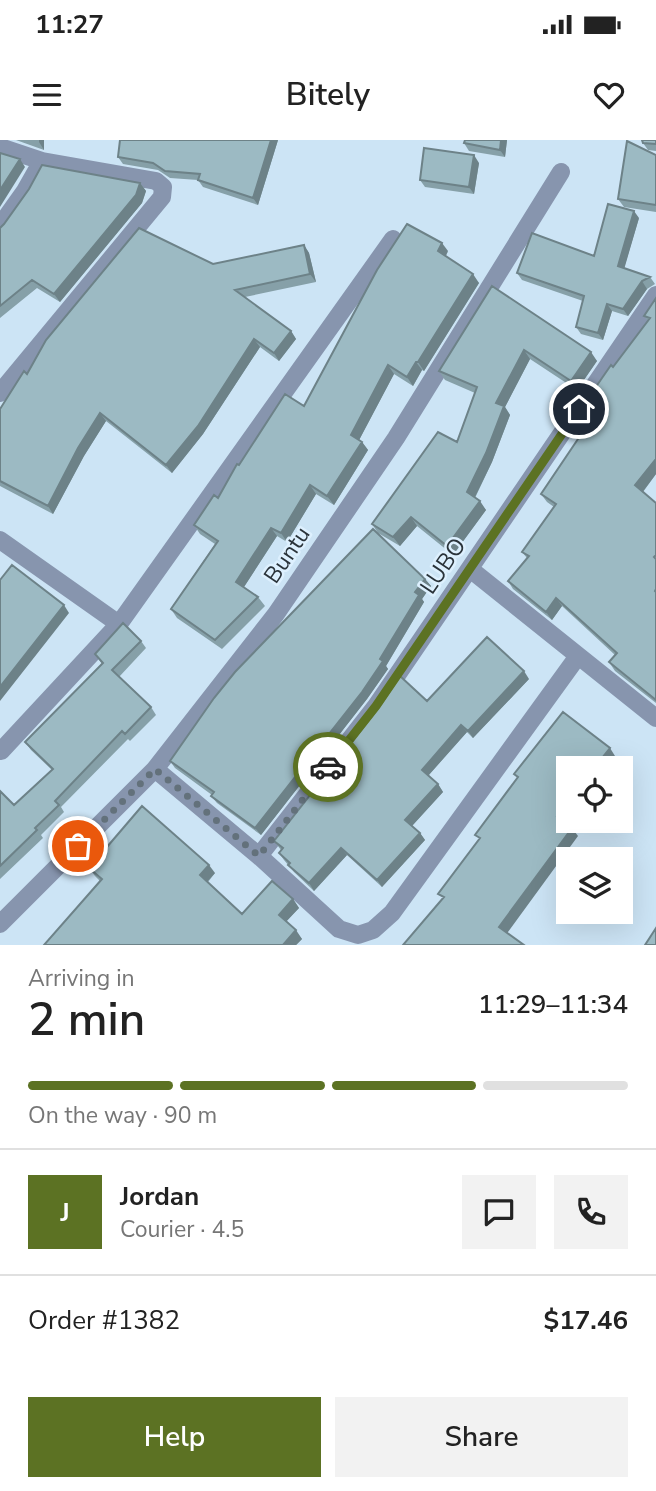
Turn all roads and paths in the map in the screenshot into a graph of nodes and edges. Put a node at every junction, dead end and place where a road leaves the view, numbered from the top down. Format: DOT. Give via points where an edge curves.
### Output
graph roads {
  1 [pos="0,147"];
  2 [pos="42,161"];
  3 [pos="561,172"];
  4 [pos="0,226"];
  5 [pos="393,239"];
  6 [pos="656,295"];
  7 [pos="0,393"];
  8 [pos="0,540"];
  9 [pos="470,569"];
  10 [pos="119,624"];
  11 [pos="578,656"];
  12 [pos="656,718"];
  13 [pos="1,751"];
  14 [pos="155,769"];
  15 [pos="259,856"];
  16 [pos="0,925"];
  1 -- 2 [label="street"];
  2 -- 4 [label="street"];
  2 -- 7 [label="street" via="156,181 163,187 162,197"];
  3 -- 14 [label="street, Buntu" via="396,438 276,614"];
  5 -- 10 [label="street"];
  6 -- 9 [label="street, LUBO"];
  8 -- 10 [label="street"];
  9 -- 11 [label="street"];
  9 -- 15 [label="street, LUBO" via="376,706"];
  10 -- 13 [label="street"];
  11 -- 12 [label="street"];
  11 -- 15 [label="street" via="393,912 373,930 358,935 339,929"];
  14 -- 15 [label="street"];
  14 -- 16 [label="street, Buntu"];
}
